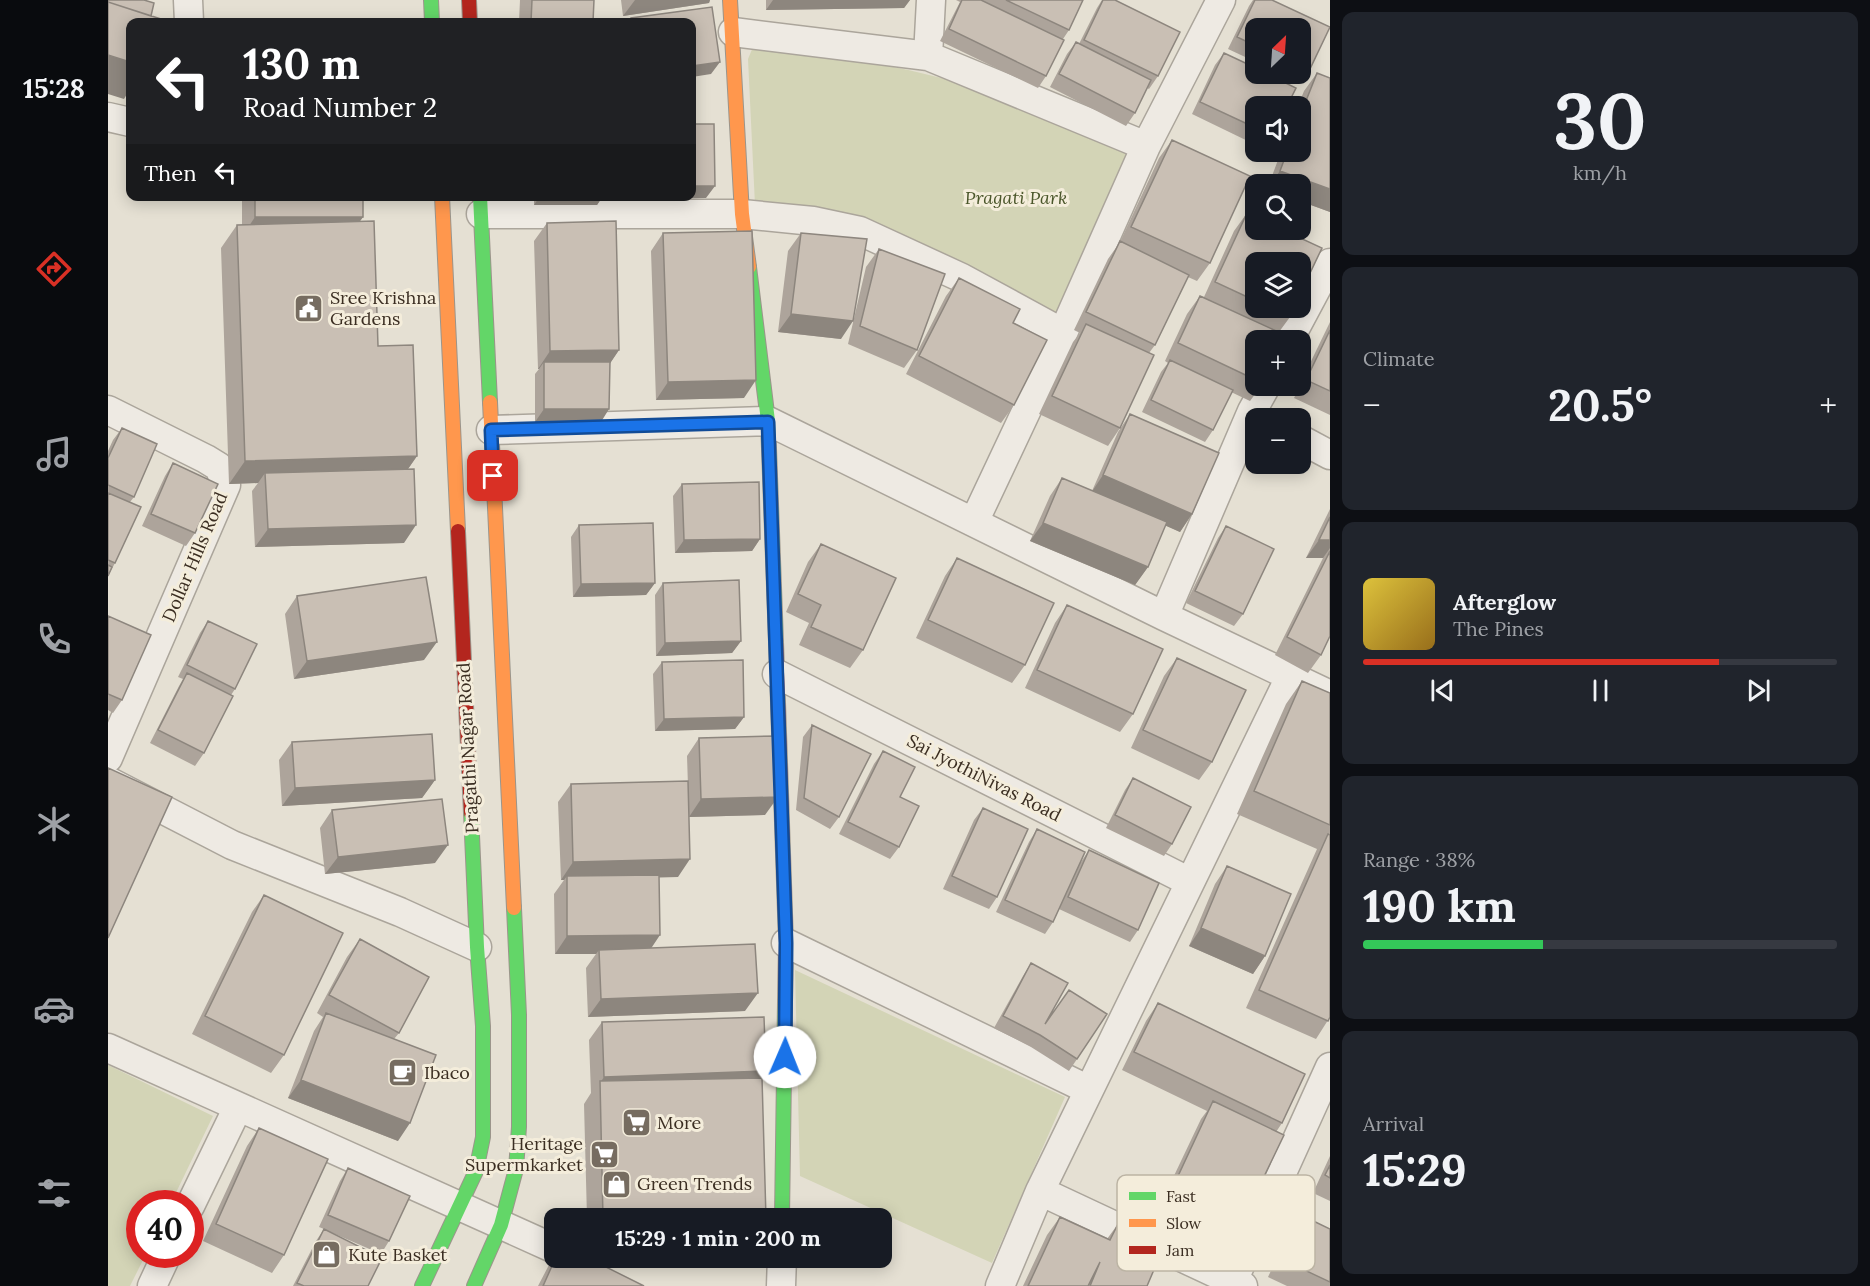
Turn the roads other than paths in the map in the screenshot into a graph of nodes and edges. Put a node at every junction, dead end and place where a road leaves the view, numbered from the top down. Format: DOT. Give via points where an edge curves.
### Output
graph roads {
  1 [pos="188,0"];
  2 [pos="431,0"];
  3 [pos="469,0"];
  4 [pos="730,0"];
  5 [pos="931,0"];
  6 [pos="1221,0"];
  7 [pos="189,18"];
  8 [pos="432,18"];
  9 [pos="470,18"];
  10 [pos="733,32"];
  11 [pos="928,56"];
  12 [pos="108,117"];
  13 [pos="126,121"];
  14 [pos="1146,146"];
  15 [pos="442,201"];
  16 [pos="480,205"];
  17 [pos="741,214"];
  18 [pos="1330,263"];
  19 [pos="1294,330"];
  20 [pos="1062,333"];
  21 [pos="109,414"];
  22 [pos="768,422"];
  23 [pos="491,430"];
  24 [pos="1245,445"];
  25 [pos="1311,445"];
  26 [pos="1330,455"];
  27 [pos="974,522"];
  28 [pos="1164,616"];
  29 [pos="777,674"];
  30 [pos="1290,676"];
  31 [pos="1330,695"];
  32 [pos="108,758"];
  33 [pos="108,781"];
  34 [pos="1190,882"];
  35 [pos="786,943"];
  36 [pos="477,947"];
  37 [pos="108,1048"];
  38 [pos="1330,1067"];
  39 [pos="1089,1090"];
  40 [pos="238,1107"];
  41 [pos="1284,1175"];
  42 [pos="198,1190"];
  43 [pos="1040,1191"];
  44 [pos="460,1205"];
  45 [pos="782,1208"];
  46 [pos="501,1225"];
  47 [pos="1117,1227"];
  48 [pos="544,1244"];
  49 [pos="161,1268"];
  50 [pos="782,1268"];
  51 [pos="1212,1271"];
  52 [pos="1238,1283"];
  53 [pos="152,1286"];
  54 [pos="422,1286"];
  55 [pos="474,1286"];
  56 [pos="781,1286"];
  57 [pos="1000,1286"];
  1 -- 7 [label="street"];
  2 -- 8 [label="main road"];
  3 -- 9 [label="main road"];
  4 -- 10 [label="main road"];
  5 -- 11 [label="street"];
  6 -- 14 [label="street"];
  10 -- 11 [label="street"];
  10 -- 17 [label="main road"];
  11 -- 14 [label="street"];
  12 -- 13 [label="street"];
  14 -- 20 [label="street"];
  15 -- 36 [label="main road, Pragathi Nagar Road"];
  16 -- 17 [label="street"];
  16 -- 23 [label="main road, Pragathi Nagar Road"];
  17 -- 20 [label="street" via="813,221 860,231 962,278"];
  17 -- 22 [label="main road"];
  18 -- 19 [label="street"];
  20 -- 27 [label="street"];
  21 -- 32 [label="street, Dollar Hills Road" via="207,459 219,467 226,485"];
  22 -- 23 [label="street"];
  22 -- 27 [label="street"];
  22 -- 29 [label="main road"];
  23 -- 46 [label="main road, Pragathi Nagar Road" via="519,1015 516,1169"];
  24 -- 28 [label="street"];
  25 -- 26 [label="street"];
  27 -- 28 [label="street"];
  28 -- 30 [label="street"];
  29 -- 34 [label="street, Sai JyothiNivas Road"];
  29 -- 35 [label="main road"];
  30 -- 31 [label="street"];
  30 -- 34 [label="street"];
  33 -- 36 [label="street" via="232,844"];
  34 -- 39 [label="street"];
  35 -- 39 [label="street"];
  35 -- 45 [label="main road"];
  36 -- 44 [label="main road, Pragathi Nagar Road" via="483,1026 483,1137 476,1171"];
  37 -- 40 [label="street"];
  38 -- 41 [label="street"];
  39 -- 43 [label="street"];
  40 -- 42 [label="street"];
  40 -- 44 [label="street"];
  43 -- 47 [label="street"];
  43 -- 57 [label="street"];
  44 -- 46 [label="street"];
  44 -- 54 [label="main road, Pragathi Nagar Road"];
  46 -- 48 [label="street"];
  46 -- 55 [label="main road, Pragathi Nagar Road"];
  49 -- 53 [label="street"];
  50 -- 56 [label="street"];
  51 -- 52 [label="street"];
}
